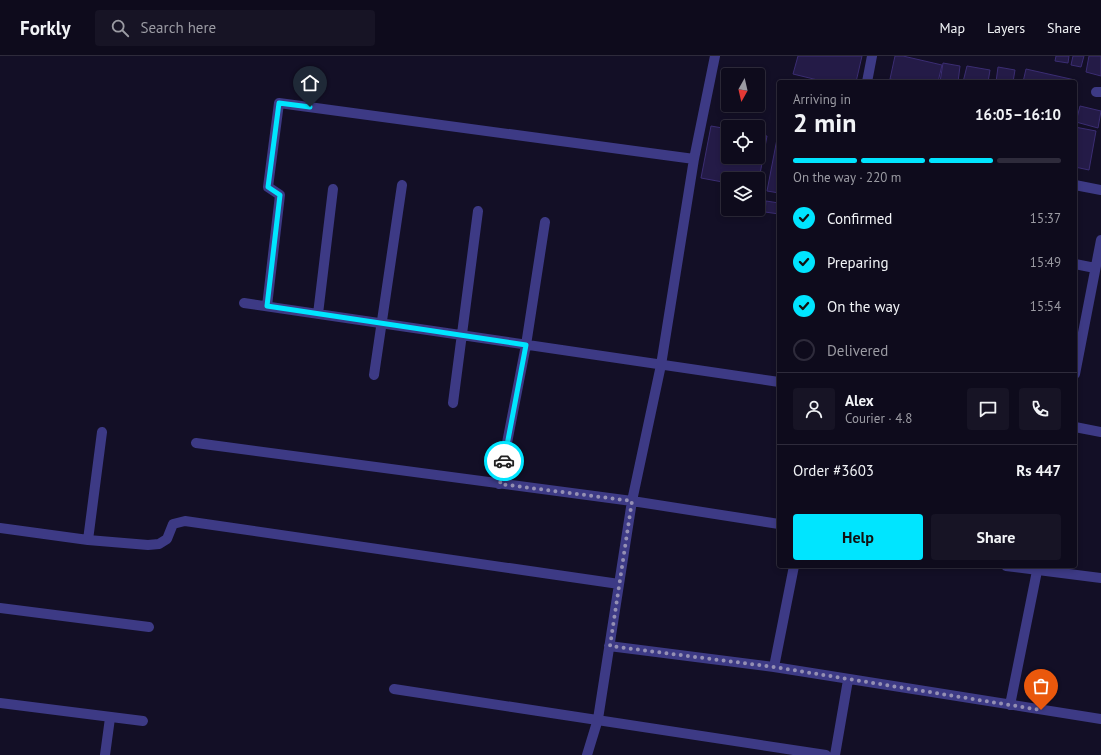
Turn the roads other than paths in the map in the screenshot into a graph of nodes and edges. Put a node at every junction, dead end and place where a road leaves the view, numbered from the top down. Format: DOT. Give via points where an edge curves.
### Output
graph roads {
  1 [pos="715,56"];
  2 [pos="872,56"];
  3 [pos="867,80"];
  4 [pos="694,160"];
  5 [pos="402,185"];
  6 [pos="1077,185"];
  7 [pos="333,189"];
  8 [pos="1101,190"];
  9 [pos="478,212"];
  10 [pos="545,222"];
  11 [pos="1101,240"];
  12 [pos="1077,264"];
  13 [pos="1096,268"];
  14 [pos="244,303"];
  15 [pos="267,306"];
  16 [pos="318,314"];
  17 [pos="381,323"];
  18 [pos="1079,332"];
  19 [pos="462,335"];
  20 [pos="526,345"];
  21 [pos="1077,353"];
  22 [pos="660,365"];
  23 [pos="374,375"];
  24 [pos="777,382"];
  25 [pos="453,403"];
  26 [pos="1077,427"];
  27 [pos="102,432"];
  28 [pos="1101,432"];
  29 [pos="196,442"];
  30 [pos="500,484"];
  31 [pos="632,501"];
  32 [pos="777,524"];
  33 [pos="0,528"];
  34 [pos="88,540"];
  35 [pos="794,568"];
  36 [pos="1027,568"];
  37 [pos="1037,569"];
  38 [pos="1101,578"];
  39 [pos="619,584"];
  40 [pos="0,608"];
  41 [pos="149,627"];
  42 [pos="610,646"];
  43 [pos="774,667"];
  44 [pos="848,680"];
  45 [pos="394,689"];
  46 [pos="0,703"];
  47 [pos="1010,705"];
  48 [pos="110,718"];
  49 [pos="598,719"];
  50 [pos="1101,719"];
  51 [pos="144,721"];
  52 [pos="105,755"];
  53 [pos="587,755"];
  54 [pos="826,755"];
  55 [pos="835,755"];
  1 -- 4 [label="street"];
  2 -- 3 [label="street"];
  4 -- 15 [label="street" via="279,103 268,187 280,195"];
  4 -- 22 [label="street"];
  5 -- 17 [label="street"];
  6 -- 8 [label="street"];
  7 -- 16 [label="street"];
  9 -- 19 [label="street"];
  10 -- 20 [label="street"];
  11 -- 13 [label="street"];
  12 -- 13 [label="street"];
  13 -- 18 [label="street"];
  14 -- 15 [label="street"];
  15 -- 16 [label="street"];
  16 -- 17 [label="street"];
  17 -- 19 [label="street"];
  17 -- 23 [label="street"];
  18 -- 21 [label="street"];
  19 -- 20 [label="street"];
  19 -- 25 [label="street"];
  20 -- 22 [label="street"];
  20 -- 30 [label="street"];
  22 -- 24 [label="street"];
  22 -- 31 [label="street"];
  26 -- 28 [label="street"];
  27 -- 34 [label="street"];
  29 -- 30 [label="street"];
  30 -- 31 [label="street"];
  31 -- 32 [label="street"];
  31 -- 39 [label="street"];
  33 -- 34 [label="street"];
  34 -- 39 [label="street" via="159,544 167,540 173,524 185,521"];
  35 -- 43 [label="street"];
  36 -- 37 [label="street"];
  37 -- 38 [label="street"];
  37 -- 47 [label="street"];
  39 -- 42 [label="street"];
  40 -- 41 [label="street"];
  42 -- 43 [label="street"];
  42 -- 49 [label="street"];
  43 -- 44 [label="street"];
  44 -- 47 [label="street"];
  44 -- 55 [label="street"];
  45 -- 49 [label="street"];
  46 -- 48 [label="street"];
  47 -- 50 [label="street"];
  48 -- 51 [label="street"];
  48 -- 52 [label="street"];
  49 -- 53 [label="street"];
  49 -- 54 [label="street"];
}
